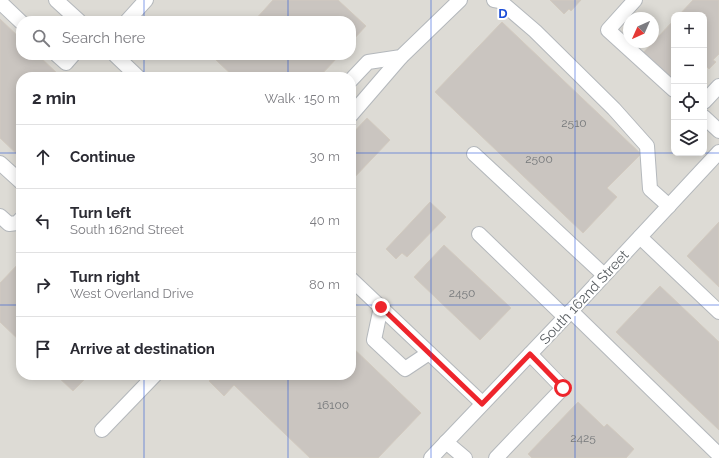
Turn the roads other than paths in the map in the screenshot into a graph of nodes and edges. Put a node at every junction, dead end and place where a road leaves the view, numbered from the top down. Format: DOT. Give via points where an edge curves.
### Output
graph roads {
  1 [pos="56,0"];
  2 [pos="146,0"];
  3 [pos="460,0"];
  4 [pos="494,0"];
  5 [pos="635,0"];
  6 [pos="0,1"];
  7 [pos="74,16"];
  8 [pos="132,16"];
  9 [pos="16,17"];
  10 [pos="401,57"];
  11 [pos="120,60"];
  12 [pos="133,72"];
  13 [pos="356,75"];
  14 [pos="719,86"];
  15 [pos="671,87"];
  16 [pos="707,99"];
  17 [pos="356,109"];
  18 [pos="707,120"];
  19 [pos="719,131"];
  20 [pos="474,154"];
  21 [pos="717,158"];
  22 [pos="0,163"];
  23 [pos="16,177"];
  24 [pos="669,206"];
  25 [pos="0,216"];
  26 [pos="16,223"];
  27 [pos="479,234"];
  28 [pos="640,237"];
  29 [pos="604,275"];
  30 [pos="356,284"];
  31 [pos="381,307"];
  32 [pos="719,312"];
  33 [pos="568,314"];
  34 [pos="429,353"];
  35 [pos="530,354"];
  36 [pos="150,380"];
  37 [pos="482,404"];
  38 [pos="102,430"];
  39 [pos="446,442"];
  40 [pos="719,455"];
  41 [pos="431,458"];
  42 [pos="465,458"];
  43 [pos="496,458"];
  1 -- 7 [label="street"];
  2 -- 8 [label="street"];
  3 -- 10 [label="street"];
  4 -- 24 [label="street" via="500,1 535,31 614,109 647,146 650,188"];
  5 -- 15 [label="street" via="608,30"];
  6 -- 9 [label="street"];
  10 -- 13 [label="street" via="368,62"];
  10 -- 17 [label="street"];
  11 -- 12 [label="street"];
  14 -- 16 [label="street"];
  18 -- 19 [label="street"];
  20 -- 29 [label="street"];
  21 -- 24 [label="street, South 162nd Street"];
  22 -- 23 [label="street"];
  24 -- 28 [label="street, South 162nd Street"];
  25 -- 26 [label="street" via="9,224"];
  27 -- 33 [label="street"];
  28 -- 29 [label="street, South 162nd Street"];
  28 -- 32 [label="street"];
  29 -- 33 [label="street, South 162nd Street"];
  30 -- 31 [label="street"];
  31 -- 34 [label="street"];
  31 -- 34 [label="street" via="374,340 405,369"];
  33 -- 35 [label="street, South 162nd Street"];
  33 -- 40 [label="street"];
  34 -- 37 [label="street"];
  35 -- 37 [label="street, South 162nd Street"];
  35 -- 43 [label="street" via="563,388"];
  36 -- 38 [label="street"];
  37 -- 39 [label="street, South 162nd Street"];
  39 -- 41 [label="street, South 162nd Street"];
  39 -- 42 [label="street"];
}
